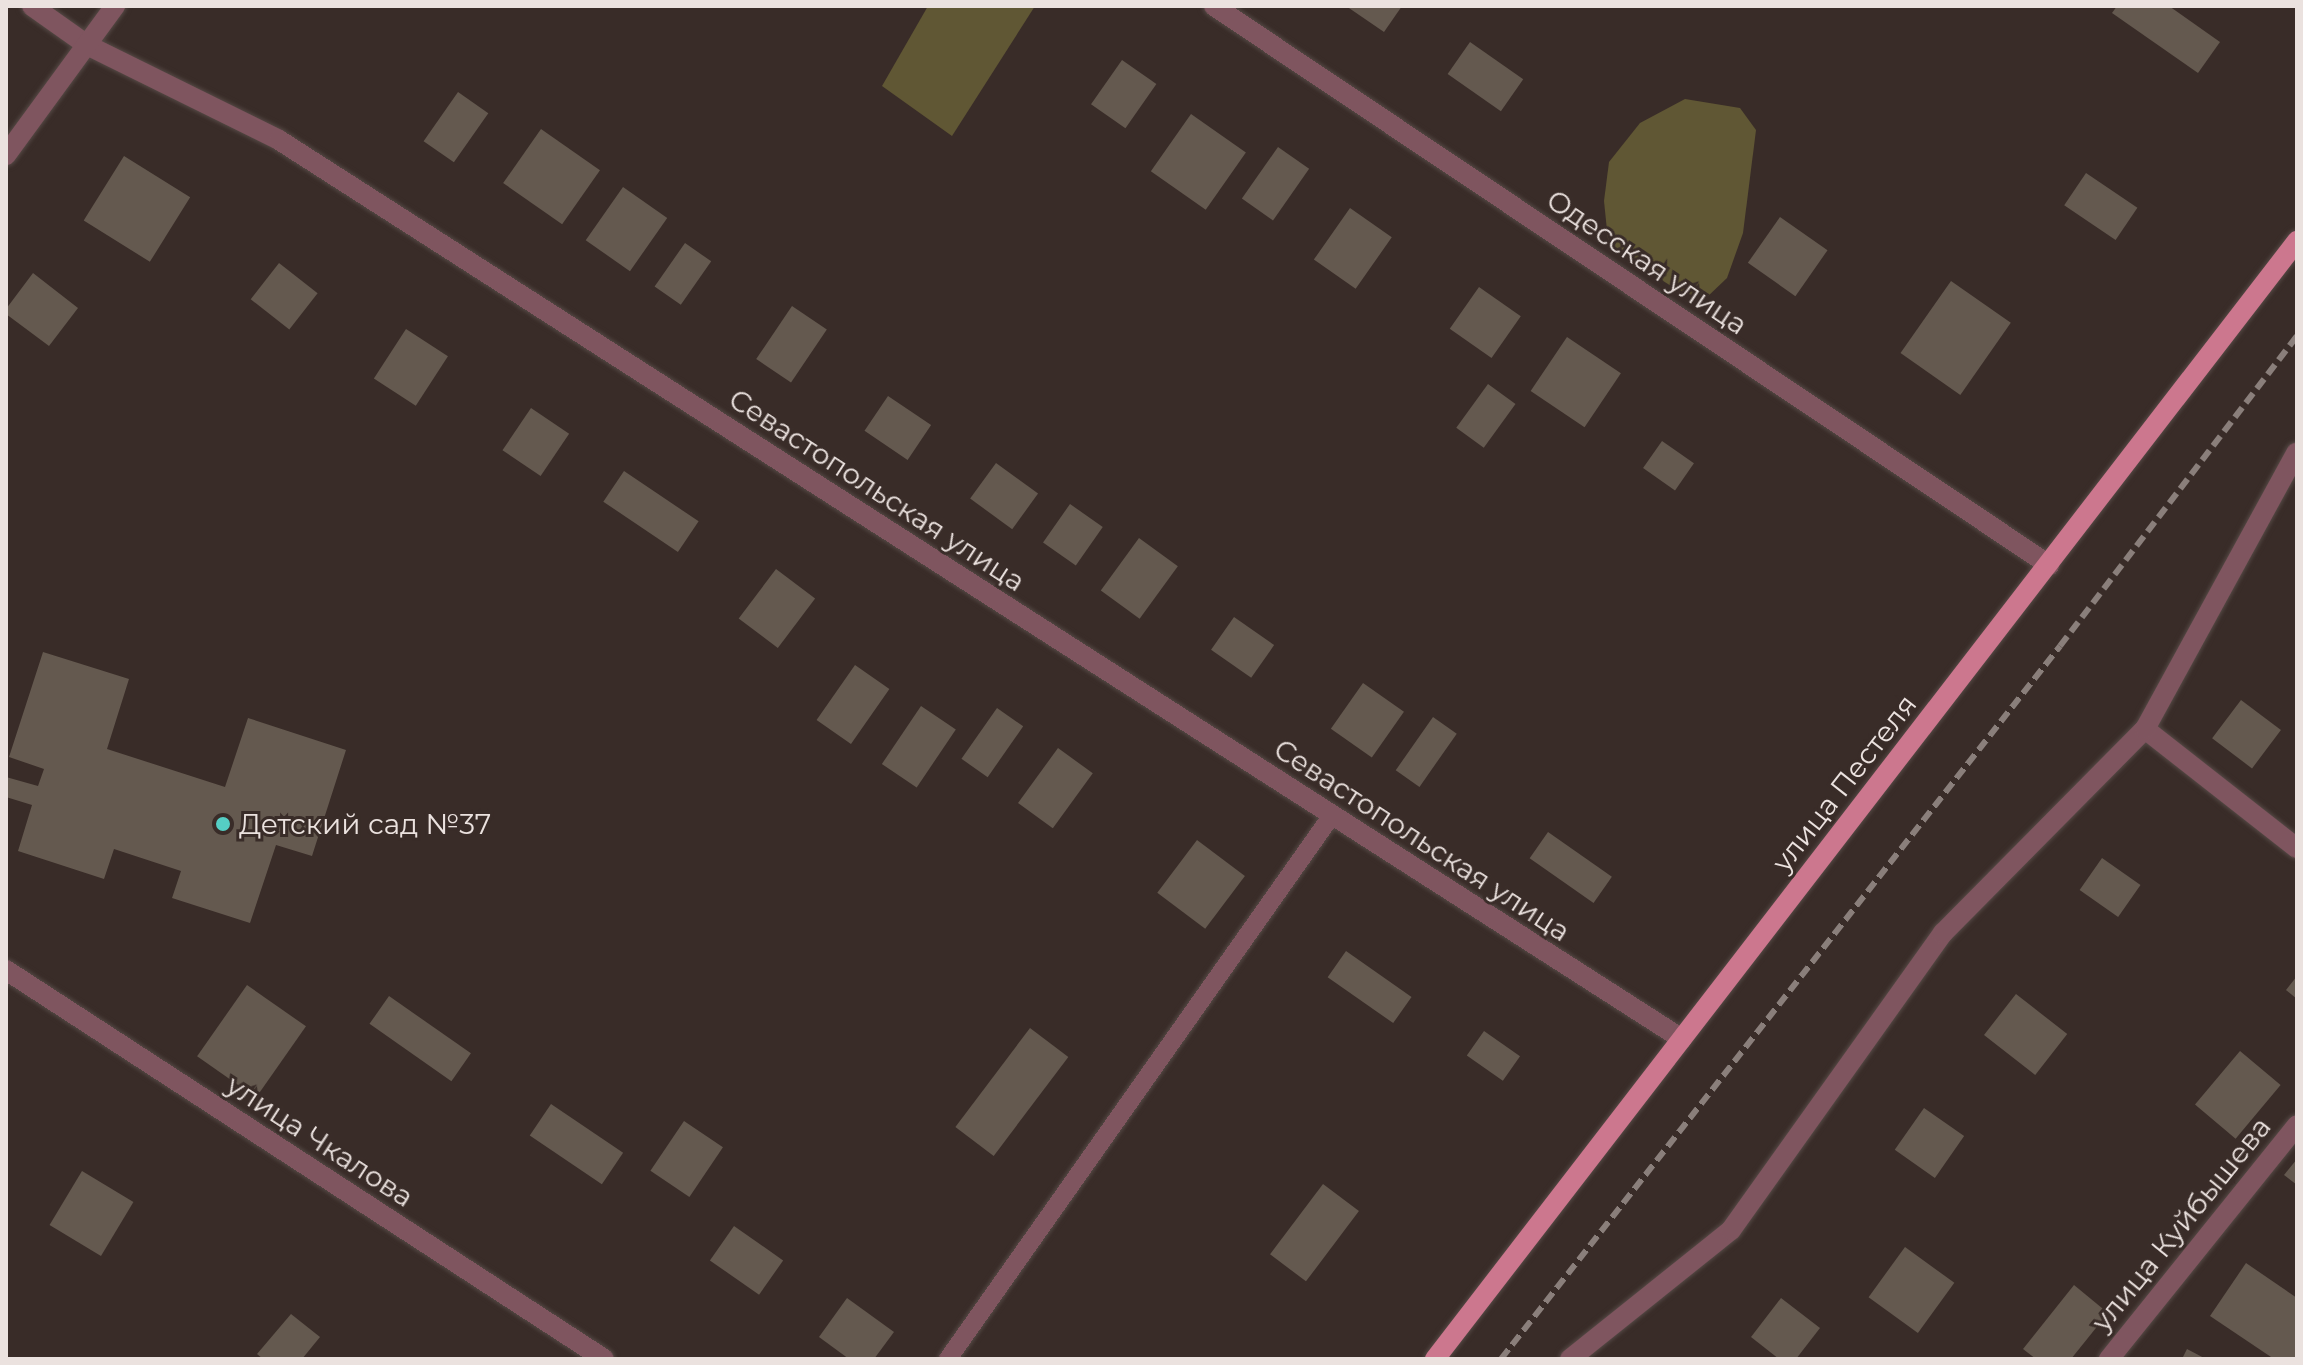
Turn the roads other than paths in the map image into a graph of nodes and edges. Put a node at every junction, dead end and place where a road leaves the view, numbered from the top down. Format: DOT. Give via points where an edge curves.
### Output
graph roads {
  1 [pos="32,6"];
  2 [pos="115,6"];
  3 [pos="1214,6"];
  4 [pos="87,45"];
  5 [pos="6,155"];
  6 [pos="2297,241"];
  7 [pos="2296,453"];
  8 [pos="2049,565"];
  9 [pos="2145,729"];
  10 [pos="1332,815"];
  11 [pos="2297,848"];
  12 [pos="6,970"];
  13 [pos="1682,1039"];
  14 [pos="2297,1125"];
  15 [pos="604,1359"];
  16 [pos="948,1359"];
  17 [pos="1435,1359"];
  18 [pos="1570,1359"];
  19 [pos="2109,1359"];
  1 -- 4 [label="street, Севастопольская улица"];
  2 -- 4 [label="street"];
  3 -- 8 [label="street, Одесская улица"];
  4 -- 5 [label="street"];
  4 -- 10 [label="street, Севастопольская улица" via="279,140"];
  6 -- 8 [label="main road, улица Пестеля"];
  7 -- 9 [label="street"];
  8 -- 13 [label="main road, улица Пестеля"];
  9 -- 11 [label="street"];
  9 -- 18 [label="street" via="1943,933 1731,1230"];
  10 -- 13 [label="street, Севастопольская улица"];
  10 -- 16 [label="lane"];
  12 -- 15 [label="street, улица Чкалова"];
  13 -- 17 [label="main road, улица Пестеля"];
  14 -- 19 [label="street, улица Куйбышева"];
}
